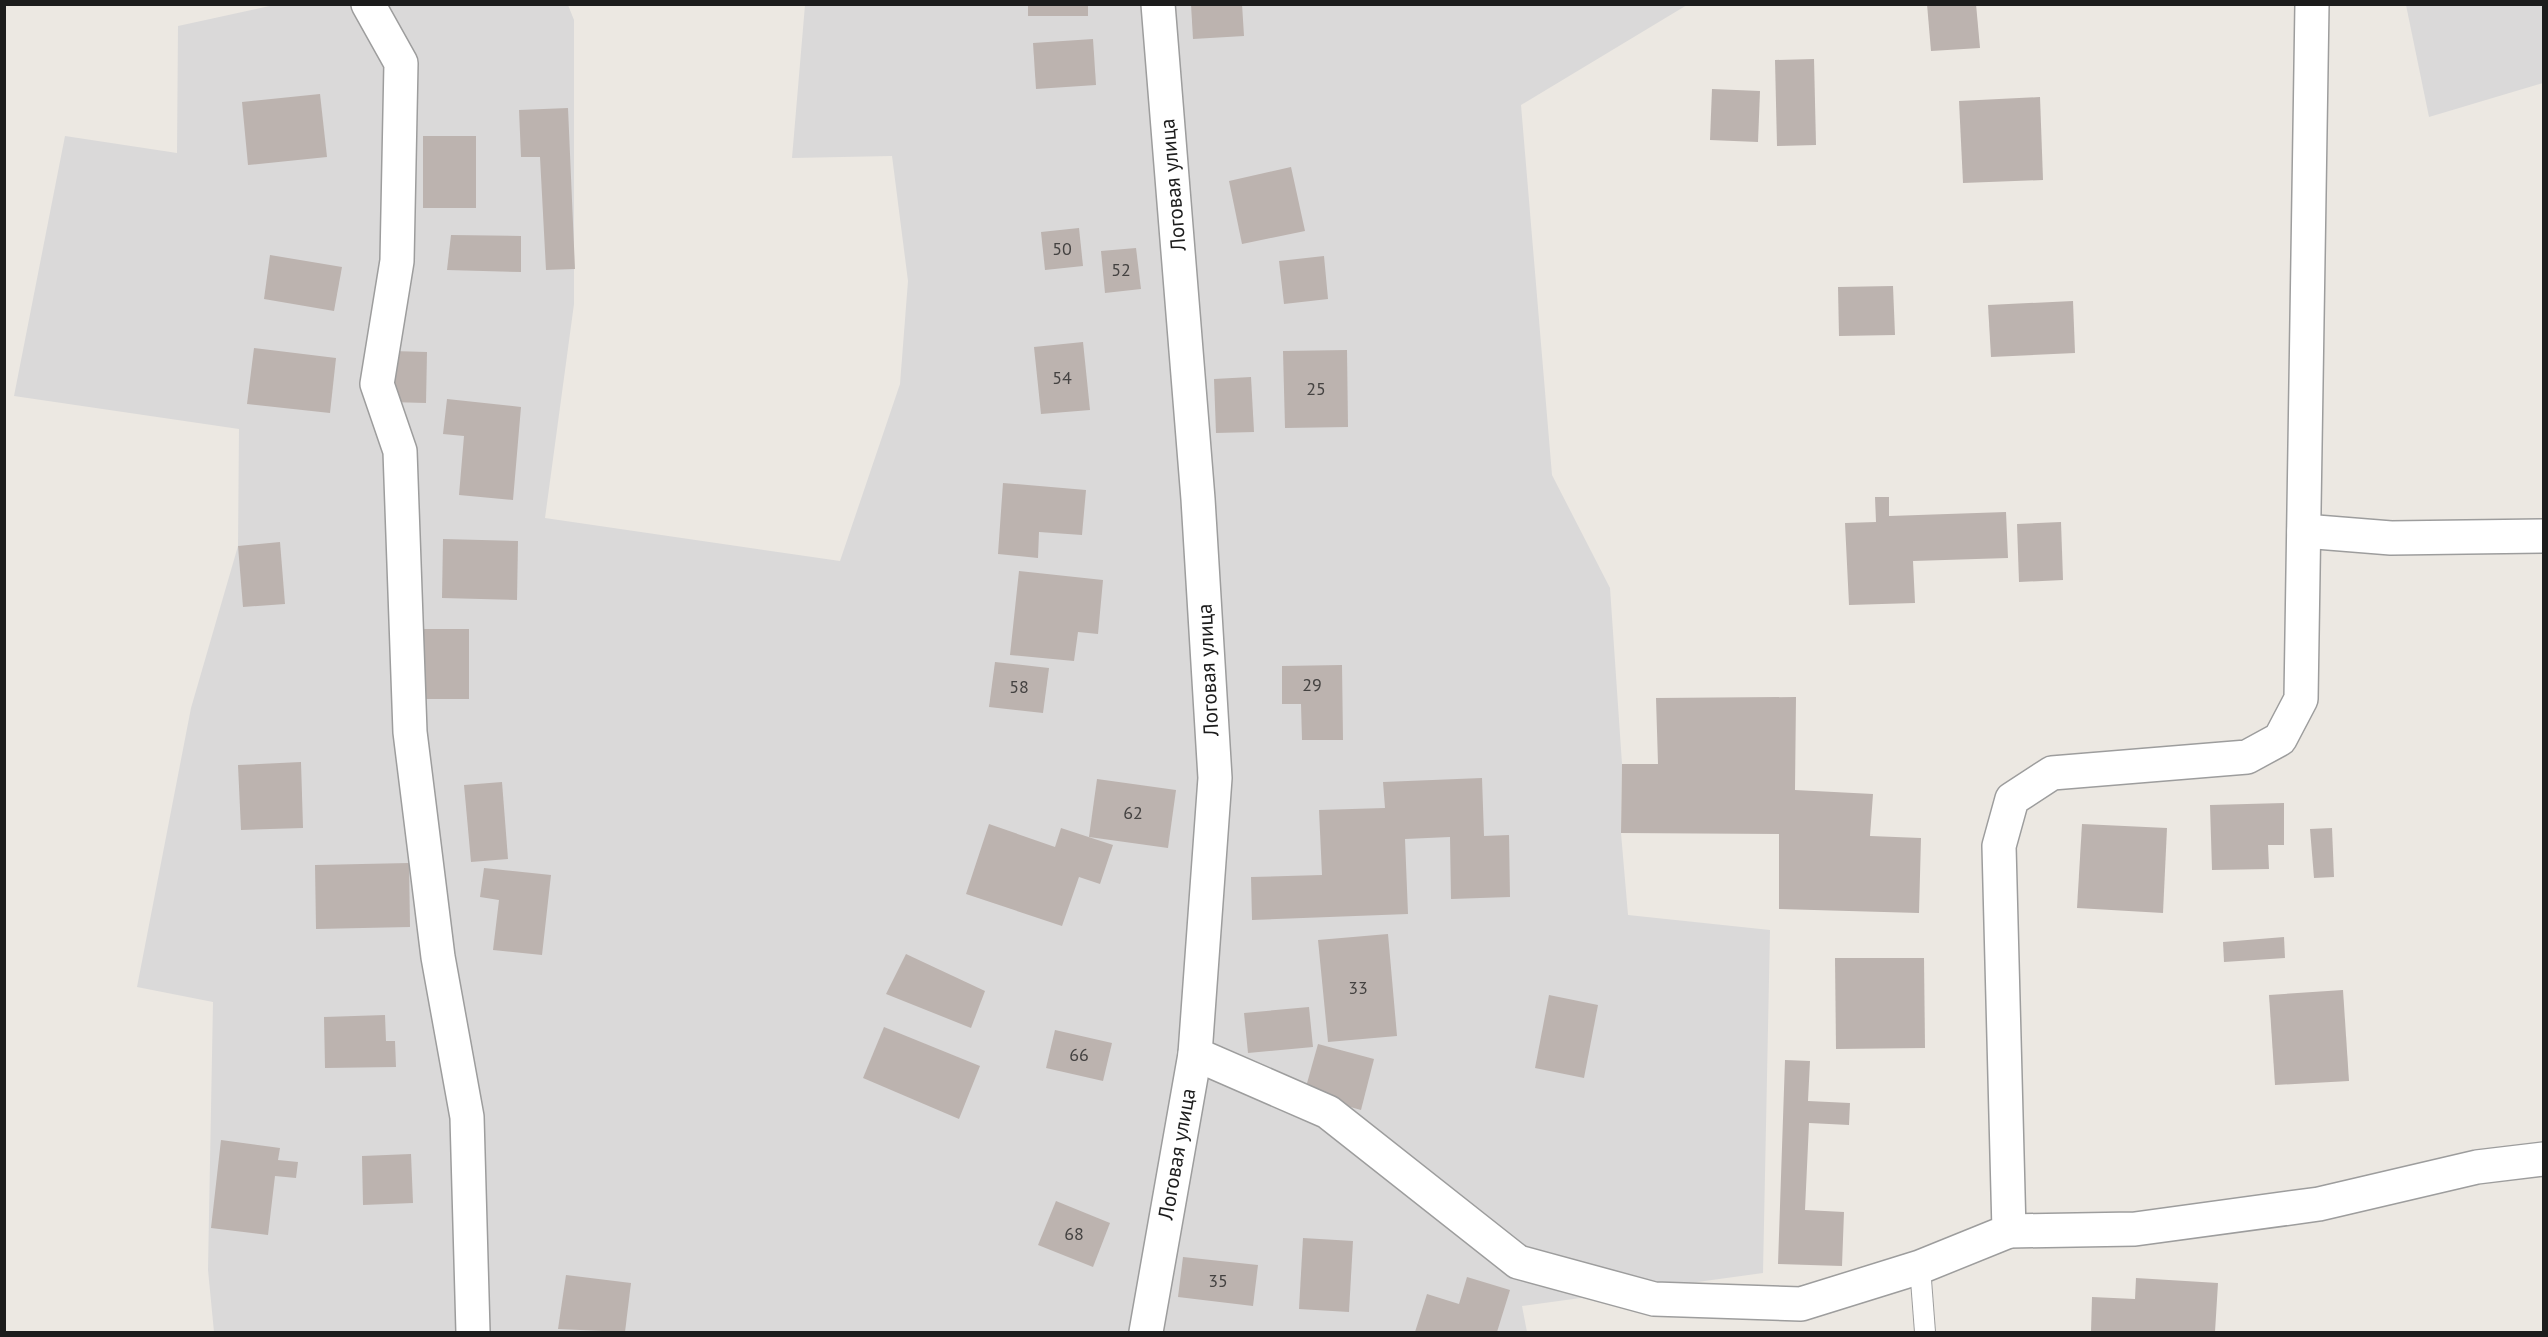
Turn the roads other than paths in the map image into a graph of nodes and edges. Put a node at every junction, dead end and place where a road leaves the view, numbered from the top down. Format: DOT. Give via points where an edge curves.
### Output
graph roads {
  1 [pos="368,4"];
  2 [pos="1158,4"];
  3 [pos="2312,4"];
  4 [pos="2304,531"];
  5 [pos="2544,536"];
  6 [pos="1195,1054"];
  7 [pos="2544,1159"];
  8 [pos="2008,1231"];
  9 [pos="1920,1267"];
  10 [pos="473,1332"];
  11 [pos="1146,1332"];
  12 [pos="1925,1332"];
  1 -- 10 [label="street" via="401,63 397,261 377,384 400,451 410,732 438,957 467,1117"];
  2 -- 6 [label="street, Логовая улица" via="1198,499 1215,778"];
  3 -- 4 [label="street"];
  4 -- 5 [label="street" via="2391,538"];
  4 -- 8 [label="street" via="2301,699 2280,739 2247,757 2052,772 2012,799 1999,846"];
  6 -- 9 [label="street" via="1328,1112 1518,1262 1654,1299 1801,1304"];
  6 -- 11 [label="street, Логовая улица"];
  7 -- 8 [label="street" via="2477,1167 2319,1204 2147,1228"];
  8 -- 9 [label="street"];
  9 -- 12 [label="lane"];
}
